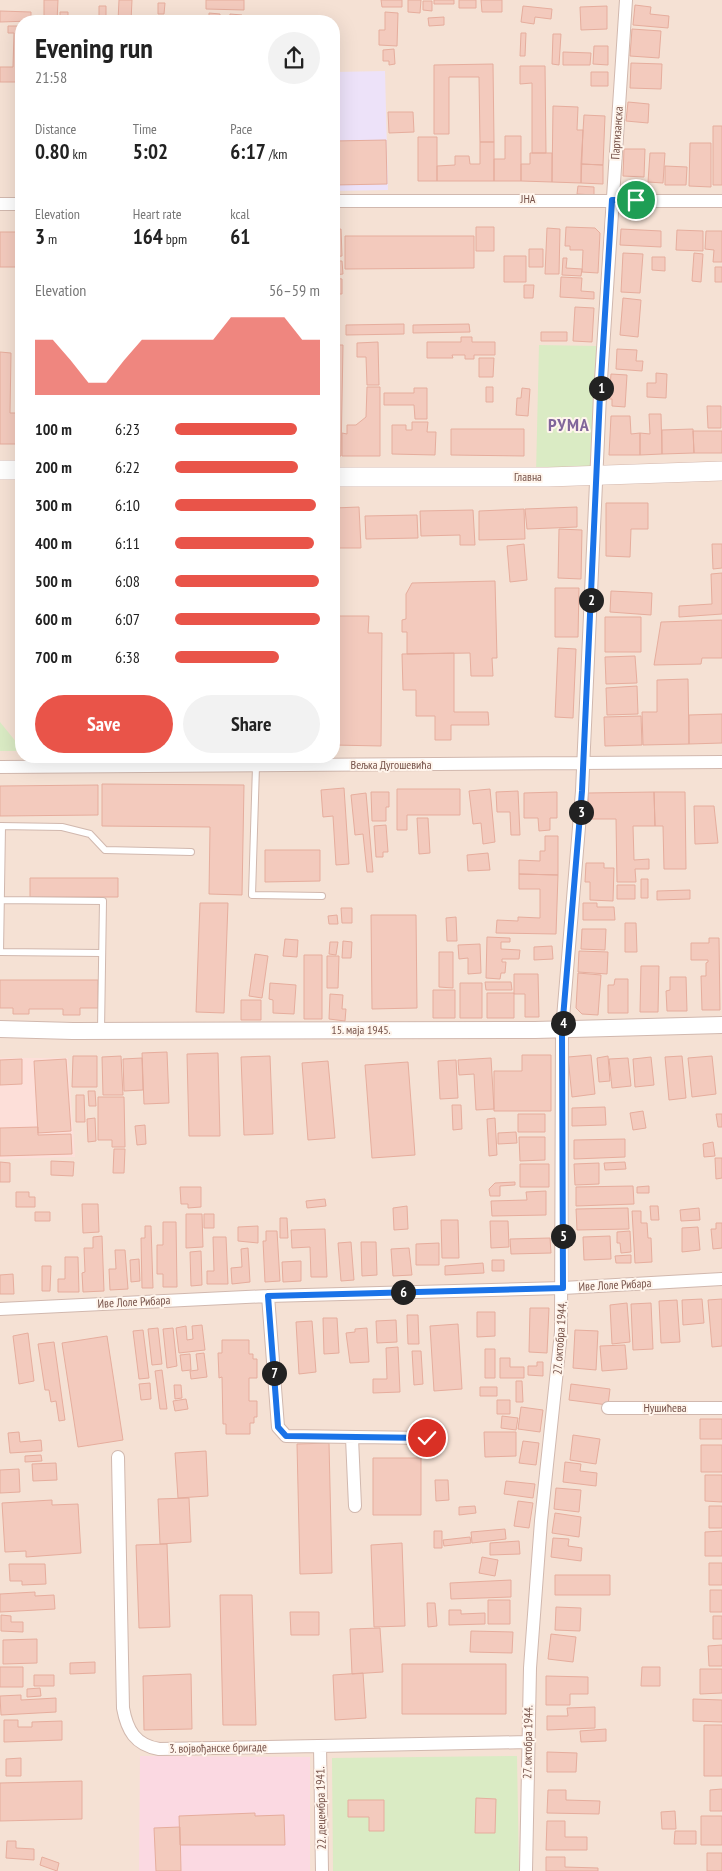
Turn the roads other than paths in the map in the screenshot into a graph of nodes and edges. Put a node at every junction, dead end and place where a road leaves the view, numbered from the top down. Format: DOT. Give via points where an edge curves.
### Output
graph roads {
  1 [pos="626,0"];
  2 [pos="612,200"];
  3 [pos="340,201"];
  4 [pos="722,201"];
  5 [pos="0,204"];
  6 [pos="15,204"];
  7 [pos="0,470"];
  8 [pos="15,470"];
  9 [pos="722,471"];
  10 [pos="597,475"];
  11 [pos="340,477"];
  12 [pos="722,762"];
  13 [pos="584,764"];
  14 [pos="256,766"];
  15 [pos="0,767"];
  16 [pos="1,826"];
  17 [pos="191,852"];
  18 [pos="322,896"];
  19 [pos="1,900"];
  20 [pos="102,953"];
  21 [pos="722,1026"];
  22 [pos="0,1029"];
  23 [pos="562,1030"];
  24 [pos="101,1031"];
  25 [pos="722,1279"];
  26 [pos="563,1288"];
  27 [pos="268,1296"];
  28 [pos="0,1309"];
  29 [pos="608,1408"];
  30 [pos="722,1408"];
  31 [pos="352,1438"];
  32 [pos="427,1438"];
  33 [pos="118,1457"];
  34 [pos="355,1506"];
  35 [pos="528,1742"];
  36 [pos="320,1746"];
  37 [pos="322,1871"];
  38 [pos="526,1871"];
  1 -- 2 [label="street, Партизанска"];
  2 -- 3 [label="street, ЈНА"];
  2 -- 4 [label="street, ЈНА"];
  2 -- 10 [label="street, Партизанска"];
  5 -- 6 [label="street"];
  7 -- 8 [label="main road"];
  9 -- 10 [label="main road, Главна"];
  10 -- 11 [label="main road, Главна"];
  10 -- 13 [label="street, 27. октобра 1944."];
  12 -- 13 [label="street, Вељка Дугошевића"];
  13 -- 14 [label="street, Вељка Дугошевића"];
  13 -- 23 [label="street, 27. октобра 1944."];
  14 -- 15 [label="street, Вељка Дугошевића"];
  14 -- 18 [label="lane" via="252,895"];
  16 -- 17 [label="lane" via="62,827 90,834 105,850"];
  16 -- 19 [label="lane"];
  19 -- 20 [label="lane" via="103,901"];
  19 -- 20 [label="lane" via="0,952"];
  20 -- 24 [label="lane"];
  21 -- 23 [label="street, 15. маја 1945."];
  22 -- 24 [label="street, 15. маја 1945."];
  23 -- 24 [label="street, 15. маја 1945."];
  23 -- 26 [label="street, 27. октобра 1944."];
  25 -- 26 [label="street, Иве Лоле Рибара"];
  26 -- 27 [label="street, Иве Лоле Рибара"];
  26 -- 35 [label="street, 27. октобра 1944." via="560,1360 534,1605"];
  27 -- 28 [label="street, Иве Лоле Рибара"];
  27 -- 31 [label="street" via="278,1427 286,1436"];
  29 -- 30 [label="street, Нушићева"];
  31 -- 32 [label="street"];
  31 -- 34 [label="street"];
  33 -- 36 [label="street, 3. војвођанске бригаде" via="126,1725 143,1744 159,1749"];
  35 -- 36 [label="street, 3. војвођанске бригаде"];
  35 -- 38 [label="street, 27. октобра 1944."];
  36 -- 37 [label="street, 22. децембра 1941."];
}
